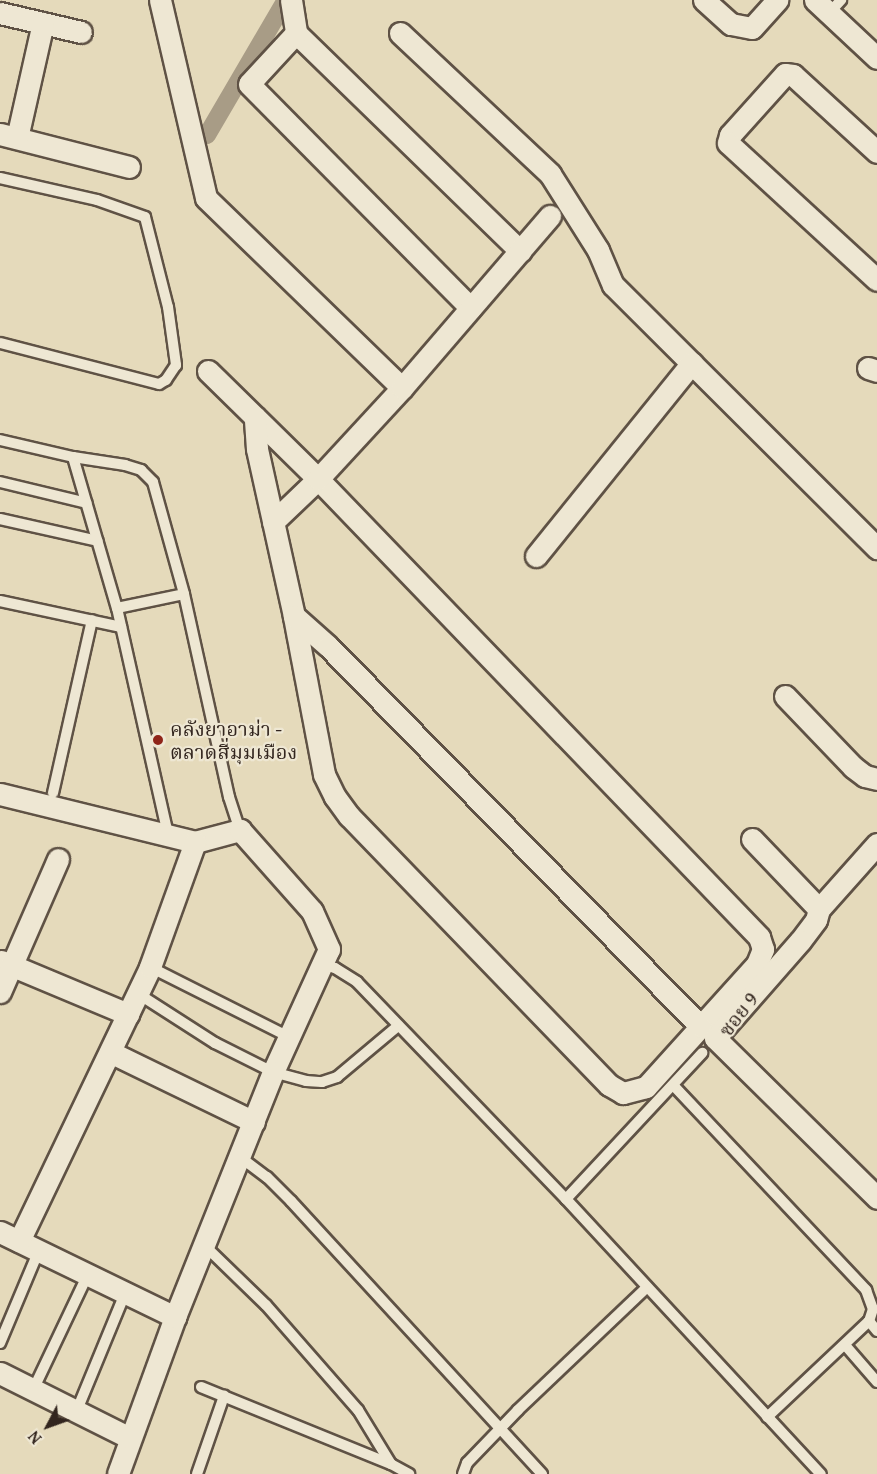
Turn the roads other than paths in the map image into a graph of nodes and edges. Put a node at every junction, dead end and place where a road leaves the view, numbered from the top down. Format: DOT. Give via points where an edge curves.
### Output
graph roads {
  1 [pos="160,0"];
  2 [pos="291,0"];
  3 [pos="704,0"];
  4 [pos="777,0"];
  5 [pos="828,4"];
  6 [pos="0,13"];
  7 [pos="43,23"];
  8 [pos="81,32"];
  9 [pos="296,33"];
  10 [pos="400,33"];
  11 [pos="877,58"];
  12 [pos="8,136"];
  13 [pos="877,152"];
  14 [pos="129,166"];
  15 [pos="0,178"];
  16 [pos="550,216"];
  17 [pos="520,251"];
  18 [pos="877,280"];
  19 [pos="471,308"];
  20 [pos="0,343"];
  21 [pos="692,363"];
  22 [pos="208,371"];
  23 [pos="402,388"];
  24 [pos="255,417"];
  25 [pos="0,440"];
  26 [pos="73,457"];
  27 [pos="318,479"];
  28 [pos="0,482"];
  29 [pos="87,503"];
  30 [pos="0,519"];
  31 [pos="273,522"];
  32 [pos="98,541"];
  33 [pos="877,548"];
  34 [pos="536,556"];
  35 [pos="184,594"];
  36 [pos="0,601"];
  37 [pos="117,608"];
  38 [pos="294,616"];
  39 [pos="92,621"];
  40 [pos="121,627"];
  41 [pos="785,696"];
  42 [pos="877,779"];
  43 [pos="53,793"];
  44 [pos="0,794"];
  45 [pos="240,830"];
  46 [pos="168,834"];
  47 [pos="752,839"];
  48 [pos="195,842"];
  49 [pos="877,844"];
  50 [pos="58,859"];
  51 [pos="819,909"];
  52 [pos="6,963"];
  53 [pos="323,965"];
  54 [pos="150,967"];
  55 [pos="0,992"];
  56 [pos="137,993"];
  57 [pos="128,1014"];
  58 [pos="398,1026"];
  59 [pos="700,1026"];
  60 [pos="289,1037"];
  61 [pos="110,1052"];
  62 [pos="702,1053"];
  63 [pos="273,1072"];
  64 [pos="673,1085"];
  65 [pos="254,1122"];
  66 [pos="240,1157"];
  67 [pos="877,1198"];
  68 [pos="566,1199"];
  69 [pos="6,1238"];
  70 [pos="204,1245"];
  71 [pos="39,1251"];
  72 [pos="88,1274"];
  73 [pos="647,1287"];
  74 [pos="126,1291"];
  75 [pos="175,1317"];
  76 [pos="869,1321"];
  77 [pos="877,1331"];
  78 [pos="0,1343"];
  79 [pos="845,1345"];
  80 [pos="0,1373"];
  81 [pos="877,1382"];
  82 [pos="201,1387"];
  83 [pos="33,1390"];
  84 [pos="224,1396"];
  85 [pos="76,1410"];
  86 [pos="767,1417"];
  87 [pos="500,1429"];
  88 [pos="130,1438"];
  89 [pos="391,1464"];
  90 [pos="120,1473"];
  91 [pos="197,1474"];
  92 [pos="409,1474"];
  93 [pos="463,1474"];
  94 [pos="542,1474"];
  95 [pos="821,1474"];
  1 -- 23 [label="street" via="206,198"];
  2 -- 9 [label="street"];
  3 -- 4 [label="street" via="731,24 752,28"];
  5 -- 11 [label="street"];
  6 -- 7 [label="street"];
  7 -- 8 [label="street"];
  7 -- 12 [label="street"];
  9 -- 17 [label="street"];
  9 -- 19 [label="street" via="249,84"];
  10 -- 21 [label="street" via="550,174 598,250 613,285"];
  12 -- 14 [label="street"];
  13 -- 18 [label="street" via="793,75 785,74 730,135 728,143"];
  15 -- 20 [label="lane" via="97,200 145,217 168,307 176,365 159,384"];
  16 -- 17 [label="street"];
  17 -- 19 [label="street"];
  19 -- 23 [label="street"];
  21 -- 33 [label="street"];
  21 -- 34 [label="street"];
  22 -- 24 [label="street"];
  23 -- 27 [label="street"];
  24 -- 27 [label="street"];
  24 -- 31 [label="street" via="257,449"];
  25 -- 26 [label="lane"];
  26 -- 29 [label="lane"];
  26 -- 35 [label="lane" via="125,465 141,470 153,482"];
  27 -- 31 [label="street"];
  27 -- 59 [label="street" via="759,937 763,949 757,964"];
  28 -- 29 [label="lane"];
  29 -- 32 [label="lane"];
  30 -- 32 [label="lane"];
  31 -- 38 [label="street"];
  32 -- 37 [label="lane"];
  35 -- 37 [label="lane"];
  35 -- 45 [label="lane" via="229,797"];
  36 -- 39 [label="lane"];
  37 -- 40 [label="lane"];
  38 -- 59 [label="street" via="328,646"];
  38 -- 59 [label="street" via="324,774 335,797 609,1086 623,1093 646,1087"];
  39 -- 40 [label="lane"];
  39 -- 43 [label="lane"];
  40 -- 46 [label="lane"];
  41 -- 42 [label="street" via="853,767"];
  44 -- 46 [label="street"];
  45 -- 48 [label="street"];
  45 -- 53 [label="street" via="312,911 329,949"];
  46 -- 48 [label="street"];
  47 -- 51 [label="street"];
  48 -- 54 [label="street"];
  49 -- 51 [label="street, ซอย 9"];
  50 -- 52 [label="street"];
  51 -- 67 [label="street, ซอย 9" via="816,920 800,941 715,1038"];
  52 -- 55 [label="street"];
  52 -- 57 [label="street"];
  53 -- 58 [label="lane" via="357,982"];
  53 -- 60 [label="street"];
  54 -- 56 [label="street"];
  54 -- 60 [label="lane"];
  56 -- 57 [label="street"];
  56 -- 63 [label="lane" via="215,1043"];
  57 -- 61 [label="street"];
  58 -- 63 [label="lane" via="337,1077 322,1082"];
  58 -- 68 [label="lane"];
  60 -- 63 [label="street"];
  61 -- 65 [label="street"];
  61 -- 69 [label="street"];
  62 -- 64 [label="lane"];
  63 -- 65 [label="street"];
  64 -- 68 [label="lane"];
  64 -- 76 [label="lane" via="866,1290 873,1309"];
  65 -- 66 [label="street"];
  66 -- 70 [label="street"];
  66 -- 87 [label="lane" via="291,1201"];
  68 -- 73 [label="lane"];
  69 -- 71 [label="street"];
  70 -- 75 [label="street"];
  70 -- 89 [label="lane" via="266,1305 358,1410"];
  71 -- 72 [label="street"];
  71 -- 78 [label="lane"];
  72 -- 74 [label="street"];
  72 -- 83 [label="lane"];
  73 -- 86 [label="lane"];
  73 -- 87 [label="lane"];
  74 -- 75 [label="street"];
  74 -- 85 [label="lane"];
  75 -- 88 [label="street"];
  76 -- 77 [label="lane"];
  76 -- 79 [label="lane"];
  79 -- 81 [label="lane"];
  79 -- 86 [label="lane"];
  80 -- 83 [label="street"];
  82 -- 84 [label="lane"];
  83 -- 85 [label="street"];
  84 -- 89 [label="lane"];
  84 -- 91 [label="lane"];
  85 -- 88 [label="street"];
  86 -- 95 [label="lane"];
  87 -- 93 [label="lane" via="467,1463"];
  87 -- 94 [label="lane"];
  88 -- 90 [label="street"];
  89 -- 92 [label="lane"];
}
